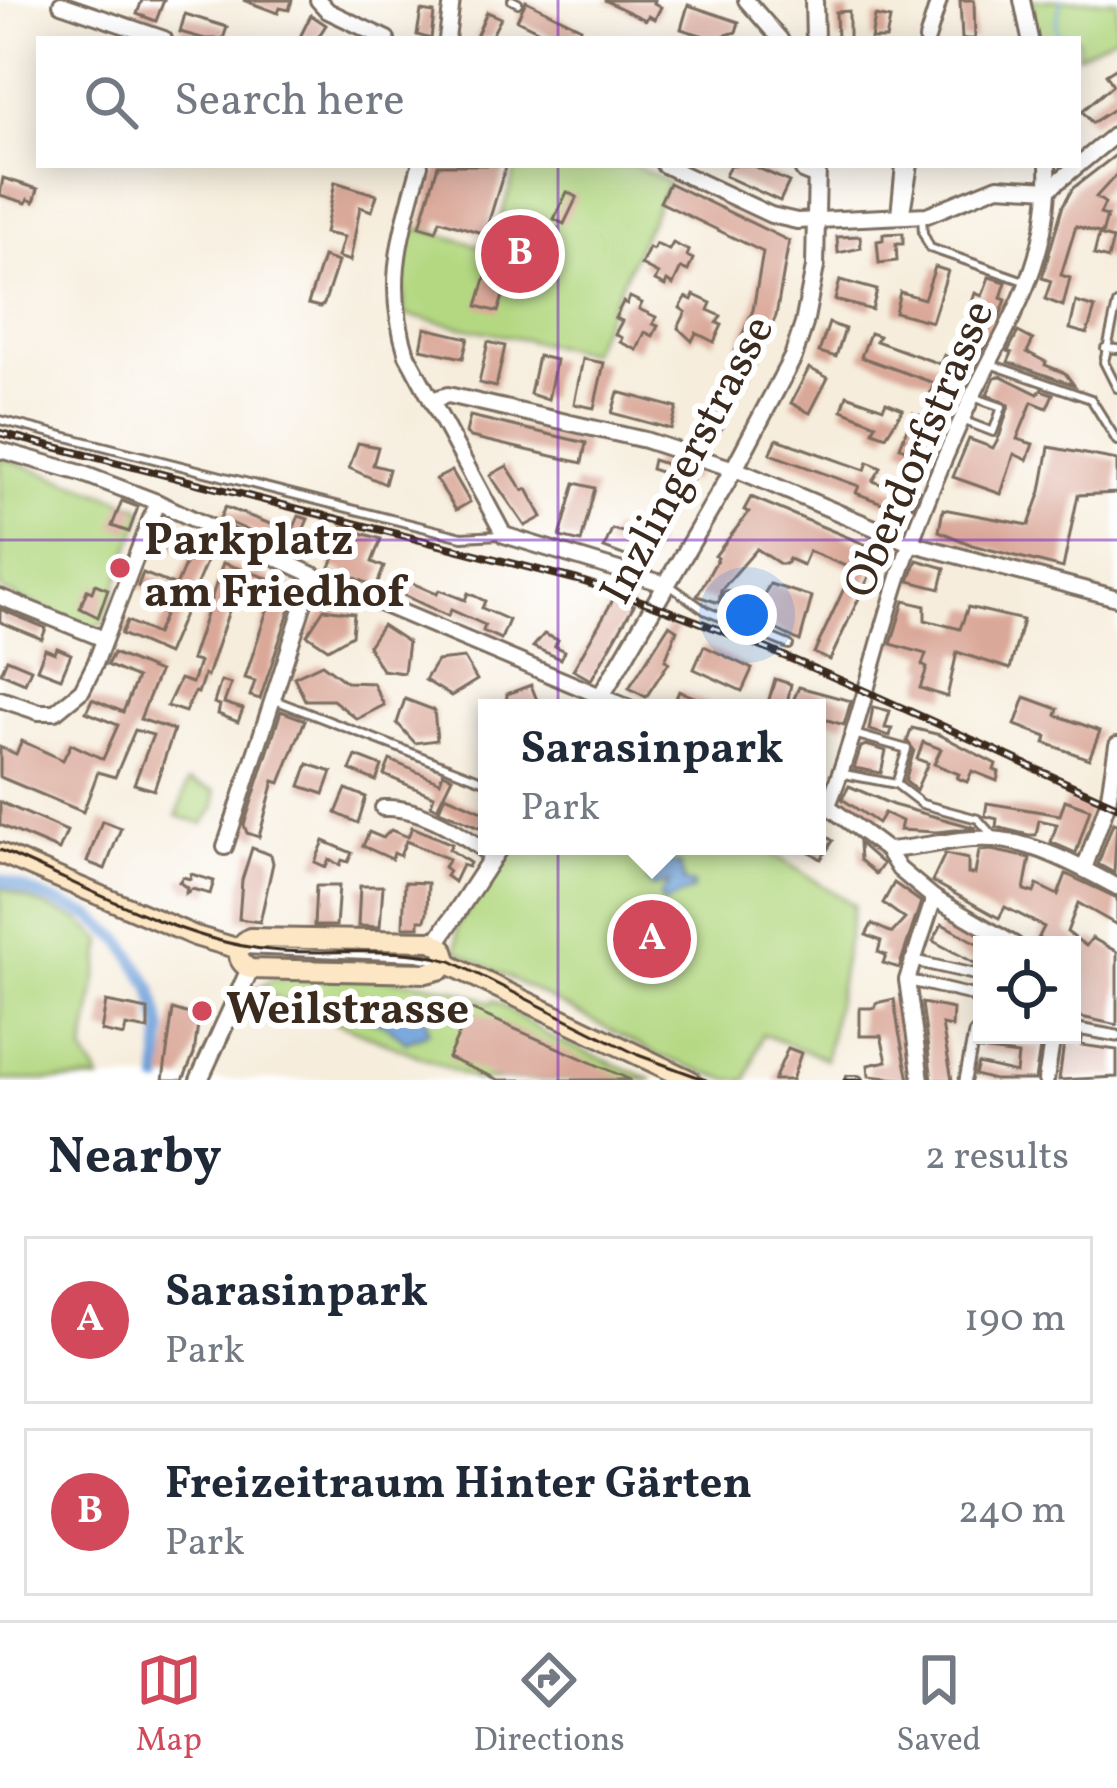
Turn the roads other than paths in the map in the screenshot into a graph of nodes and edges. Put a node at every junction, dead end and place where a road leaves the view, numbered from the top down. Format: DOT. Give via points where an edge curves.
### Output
graph roads {
  1 [pos="318,0"];
  2 [pos="452,0"];
  3 [pos="746,0"];
  4 [pos="814,0"];
  5 [pos="939,0"];
  6 [pos="1022,0"];
  7 [pos="55,2"];
  8 [pos="155,36"];
  9 [pos="381,36"];
  10 [pos="447,36"];
  11 [pos="777,36"];
  12 [pos="815,36"];
  13 [pos="928,36"];
  14 [pos="1029,36"];
  15 [pos="1117,133"];
  16 [pos="1081,163"];
  17 [pos="419,168"];
  18 [pos="670,168"];
  19 [pos="904,168"];
  20 [pos="913,168"];
  21 [pos="1048,168"];
  22 [pos="1074,168"];
  23 [pos="817,171"];
  24 [pos="1049,189"];
  25 [pos="902,215"];
  26 [pos="922,215"];
  27 [pos="817,219"];
  28 [pos="1030,283"];
  29 [pos="1117,304"];
  30 [pos="1105,348"];
  31 [pos="1117,349"];
  32 [pos="990,364"];
  33 [pos="1117,388"];
  34 [pos="973,396"];
  35 [pos="431,400"];
  36 [pos="0,420"];
  37 [pos="962,420"];
  38 [pos="1117,441"];
  39 [pos="0,450"];
  40 [pos="734,469"];
  41 [pos="157,502"];
  42 [pos="504,535"];
  43 [pos="910,543"];
  44 [pos="313,575"];
  45 [pos="668,585"];
  46 [pos="727,595"];
  47 [pos="0,597"];
  48 [pos="1117,598"];
  49 [pos="726,617"];
  50 [pos="104,639"];
  51 [pos="789,645"];
  52 [pos="0,699"];
  53 [pos="272,699"];
  54 [pos="591,699"];
  55 [pos="600,699"];
  56 [pos="854,734"];
  57 [pos="1117,745"];
  58 [pos="841,773"];
  59 [pos="478,779"];
  60 [pos="896,784"];
  61 [pos="826,795"];
  62 [pos="826,804"];
  63 [pos="383,808"];
  64 [pos="994,839"];
  65 [pos="478,842"];
  66 [pos="225,847"];
  67 [pos="887,850"];
  68 [pos="0,853"];
  69 [pos="493,855"];
  70 [pos="1084,869"];
  71 [pos="1117,887"];
  72 [pos="934,898"];
  73 [pos="999,936"];
  74 [pos="437,942"];
  75 [pos="239,950"];
  76 [pos="910,960"];
  77 [pos="446,963"];
  78 [pos="250,969"];
  79 [pos="973,978"];
  80 [pos="907,980"];
  81 [pos="973,992"];
  82 [pos="971,995"];
  83 [pos="1081,1030"];
  84 [pos="1117,1036"];
  85 [pos="973,1039"];
  86 [pos="1051,1044"];
  87 [pos="200,1080"];
  88 [pos="690,1080"];
  89 [pos="921,1080"];
  90 [pos="965,1080"];
  91 [pos="1046,1080"];
  1 -- 9 [label="street"];
  2 -- 10 [label="street"];
  3 -- 11 [label="street"];
  4 -- 12 [label="street"];
  5 -- 13 [label="street"];
  6 -- 14 [label="street"];
  7 -- 8 [label="street"];
  15 -- 16 [label="street"];
  17 -- 35 [label="street" via="394,296 407,355"];
  18 -- 27 [label="street" via="771,215"];
  19 -- 25 [label="street"];
  20 -- 25 [label="lane"];
  21 -- 24 [label="street, Oberdorfstrasse"];
  22 -- 24 [label="street"];
  23 -- 27 [label="street, Inzlingerstrasse"];
  24 -- 26 [label="street" via="998,186"];
  24 -- 28 [label="street, Oberdorfstrasse"];
  25 -- 26 [label="street"];
  25 -- 27 [label="street"];
  26 -- 28 [label="lane" via="930,248"];
  27 -- 40 [label="street, Inzlingerstrasse" via="804,324"];
  28 -- 32 [label="street, Oberdorfstrasse"];
  29 -- 30 [label="lane"];
  30 -- 31 [label="lane"];
  30 -- 33 [label="lane"];
  32 -- 34 [label="street, Oberdorfstrasse"];
  32 -- 38 [label="lane" via="1091,399"];
  34 -- 37 [label="street, Oberdorfstrasse"];
  34 -- 37 [label="lane" via="1002,407 993,432"];
  35 -- 40 [label="street" via="448,395 622,434"];
  35 -- 42 [label="street"];
  36 -- 42 [label="lane" via="462,537"];
  37 -- 43 [label="street, Oberdorfstrasse"];
  39 -- 41 [label="street"];
  40 -- 43 [label="street"];
  40 -- 45 [label="street, Inzlingerstrasse"];
  41 -- 44 [label="street"];
  41 -- 50 [label="street"];
  42 -- 45 [label="street"];
  43 -- 48 [label="street"];
  43 -- 56 [label="street, Oberdorfstrasse"];
  44 -- 53 [label="street"];
  44 -- 54 [label="street"];
  45 -- 49 [label="lane"];
  45 -- 55 [label="street, Inzlingerstrasse"];
  46 -- 49 [label="lane"];
  47 -- 50 [label="street"];
  49 -- 51 [label="lane"];
  50 -- 52 [label="street" via="69,704 39,712"];
  53 -- 59 [label="lane"];
  53 -- 66 [label="street"];
  56 -- 58 [label="street, Oberdorfstrasse"];
  56 -- 60 [label="lane" via="907,749"];
  57 -- 70 [label="street"];
  58 -- 60 [label="lane"];
  58 -- 61 [label="street, Oberdorfstrasse"];
  60 -- 64 [label="lane" via="922,804 978,819"];
  62 -- 67 [label="street"];
  63 -- 65 [label="street" via="405,809"];
  64 -- 67 [label="street"];
  64 -- 70 [label="street"];
  67 -- 72 [label="street"];
  68 -- 75 [label="main road"];
  69 -- 74 [label="street"];
  70 -- 71 [label="street"];
  72 -- 73 [label="street"];
  72 -- 76 [label="street"];
  74 -- 75 [label="main road" via="250,938"];
  74 -- 77 [label="main road"];
  75 -- 77 [label="lane"];
  75 -- 78 [label="main road"];
  76 -- 79 [label="street"];
  76 -- 80 [label="street"];
  77 -- 78 [label="main road" via="426,973"];
  77 -- 88 [label="main road"];
  78 -- 87 [label="street"];
  80 -- 82 [label="street"];
  80 -- 89 [label="street"];
  81 -- 82 [label="street"];
  83 -- 84 [label="street"];
  85 -- 90 [label="street"];
  86 -- 91 [label="street"];
}
